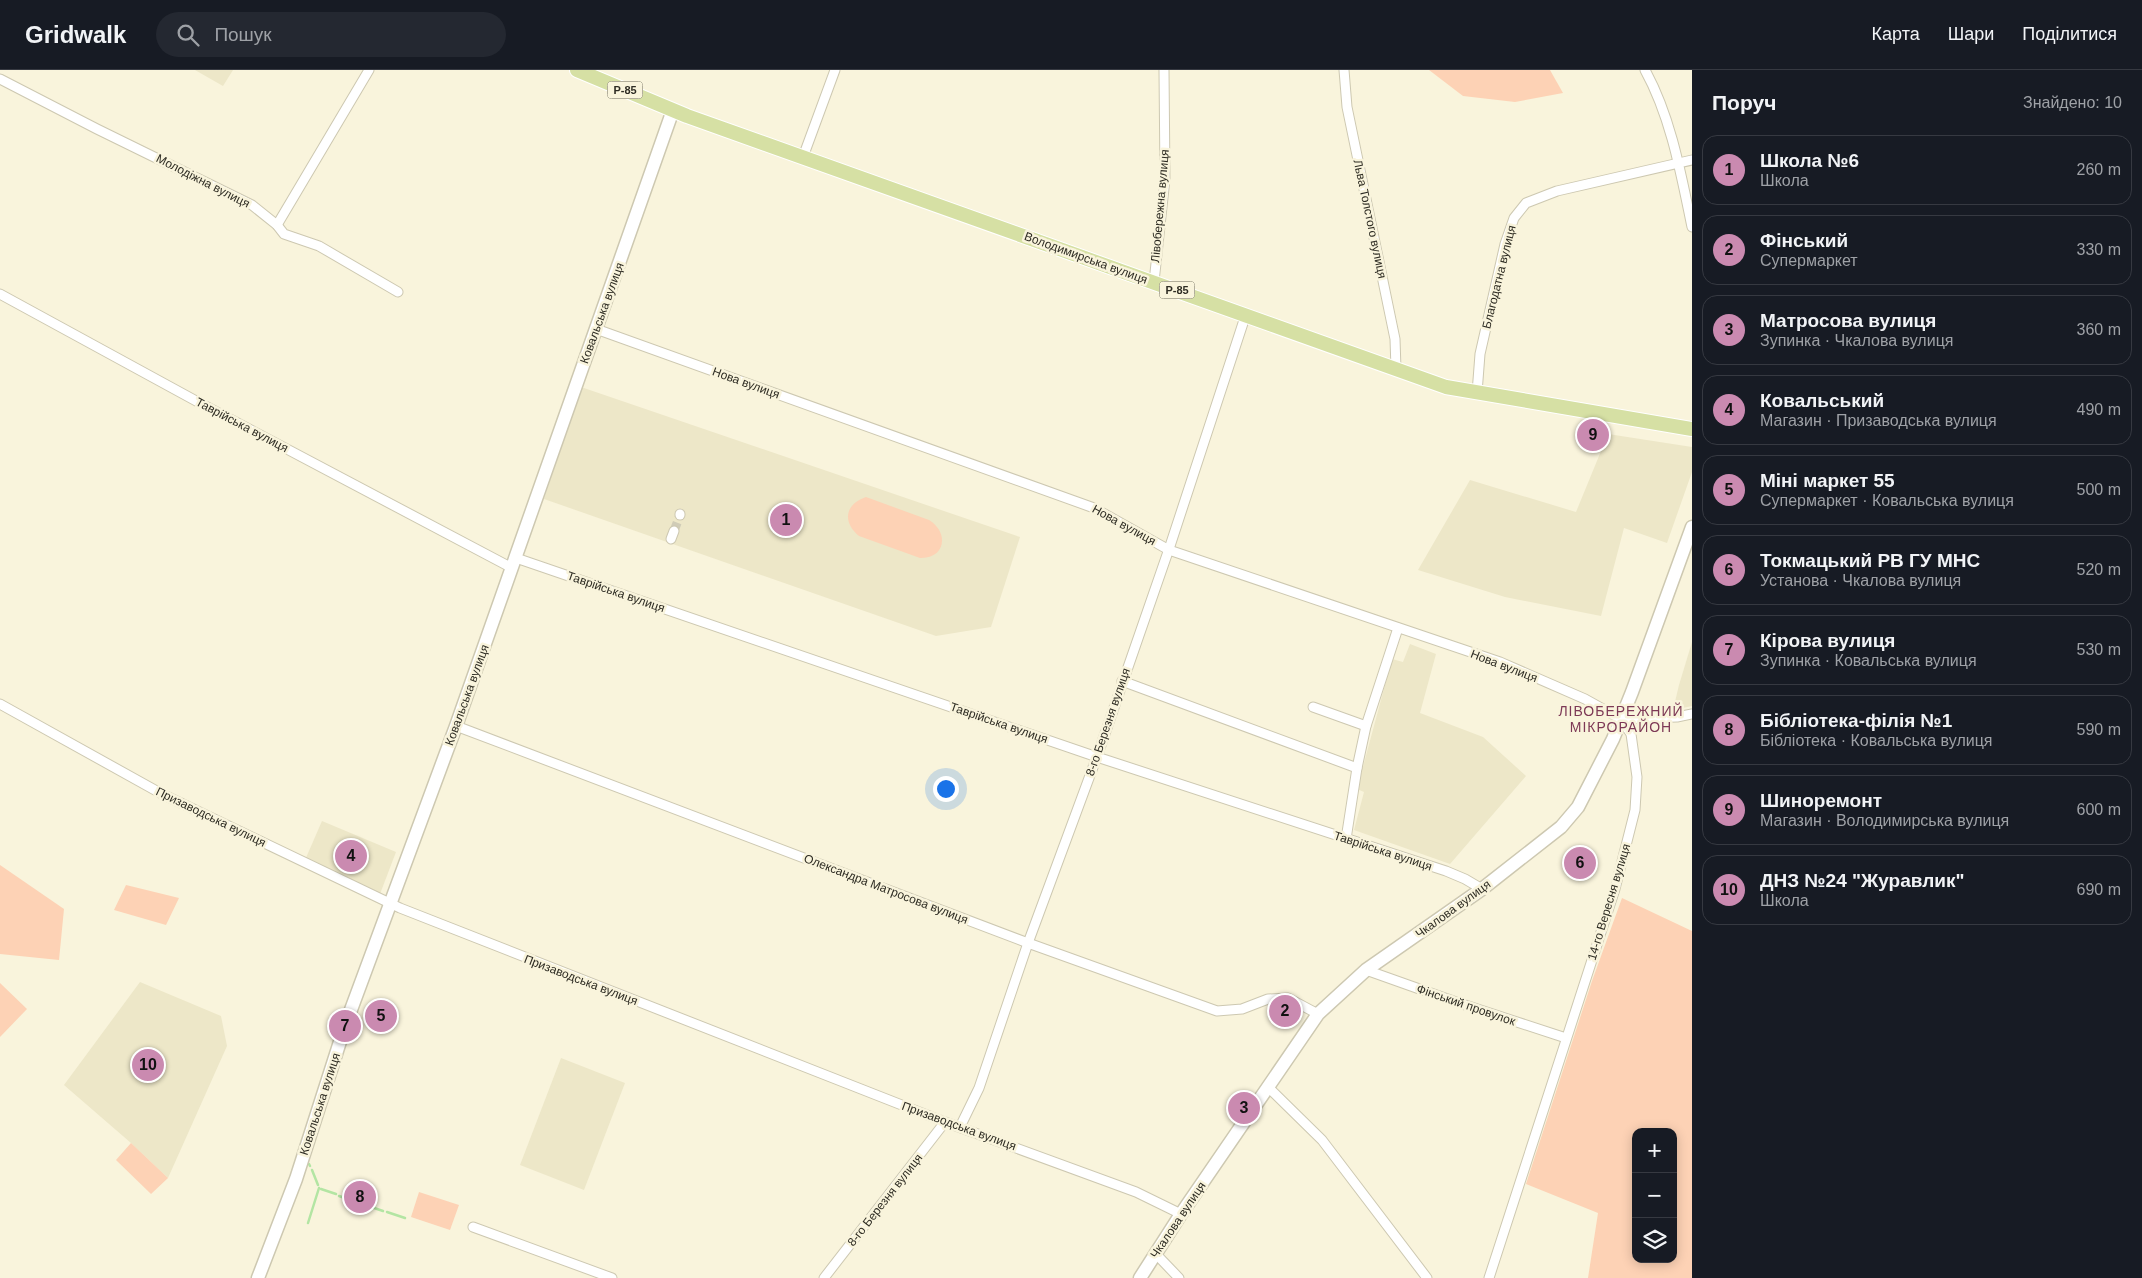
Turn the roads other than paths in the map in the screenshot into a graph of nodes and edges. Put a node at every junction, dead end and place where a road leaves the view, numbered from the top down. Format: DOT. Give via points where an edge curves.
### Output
graph roads {
  1 [pos="369,70"];
  2 [pos="577,70"];
  3 [pos="835,70"];
  4 [pos="1164,70"];
  5 [pos="1344,70"];
  6 [pos="1645,70"];
  7 [pos="0,79"];
  8 [pos="673,110"];
  9 [pos="803,157"];
  10 [pos="1692,160"];
  11 [pos="1678,163"];
  12 [pos="277,225"];
  13 [pos="1692,227"];
  14 [pos="1154,282"];
  15 [pos="398,292"];
  16 [pos="0,294"];
  17 [pos="1246,314"];
  18 [pos="596,329"];
  19 [pos="1396,369"];
  20 [pos="1477,392"];
  21 [pos="1692,429"];
  22 [pos="1692,526"];
  23 [pos="1169,550"];
  24 [pos="514,563"];
  25 [pos="1398,628"];
  26 [pos="1122,681"];
  27 [pos="0,704"];
  28 [pos="1313,707"];
  29 [pos="1692,714"];
  30 [pos="1621,719"];
  31 [pos="456,726"];
  32 [pos="1366,726"];
  33 [pos="1097,757"];
  34 [pos="1357,768"];
  35 [pos="1346,839"];
  36 [pos="1482,888"];
  37 [pos="391,904"];
  38 [pos="1028,943"];
  39 [pos="1366,970"];
  40 [pos="1318,1014"];
  41 [pos="1566,1038"];
  42 [pos="1268,1087"];
  43 [pos="945,1122"];
  44 [pos="960,1126"];
  45 [pos="1181,1214"];
  46 [pos="473,1227"];
  47 [pos="1155,1253"];
  48 [pos="258,1278"];
  49 [pos="612,1278"];
  50 [pos="824,1278"];
  51 [pos="1140,1278"];
  52 [pos="1179,1278"];
  53 [pos="1427,1278"];
  54 [pos="1489,1278"];
  1 -- 12 [label="street"];
  2 -- 8 [label="main road, Володимирська вулиця / Р-85"];
  3 -- 9 [label="street"];
  4 -- 14 [label="street, Лівобережна вулиця" via="1165,179"];
  5 -- 19 [label="street, Льва Толстого вулиця" via="1347,107 1395,339"];
  6 -- 11 [label="street" via="1657,92"];
  7 -- 12 [label="street, Молодіжна вулиця" via="252,205"];
  8 -- 9 [label="main road, Володимирська вулиця / Р-85"];
  8 -- 18 [label="street, Ковальська вулиця"];
  9 -- 14 [label="main road, Володимирська вулиця / Р-85"];
  10 -- 11 [label="street, Благодатна вулиця"];
  11 -- 13 [label="street"];
  11 -- 20 [label="street, Благодатна вулиця" via="1557,192 1526,203 1514,218 1505,244 1480,354"];
  12 -- 15 [label="street, Молодіжна вулиця" via="284,234 319,246"];
  14 -- 17 [label="main road, Володимирська вулиця / Р-85"];
  16 -- 24 [label="street, Таврійська вулиця" via="198,402"];
  17 -- 19 [label="main road, Володимирська вулиця / Р-85"];
  17 -- 23 [label="street, 8-го Березня вулиця"];
  18 -- 23 [label="street, Нова вулиця" via="1094,508"];
  18 -- 24 [label="street, Ковальська вулиця"];
  19 -- 20 [label="main road, Володимирська вулиця / Р-85" via="1446,387"];
  20 -- 21 [label="main road, Володимирська вулиця / Р-85"];
  22 -- 30 [label="street"];
  23 -- 25 [label="street, Нова вулиця"];
  23 -- 26 [label="street, 8-го Березня вулиця"];
  24 -- 31 [label="street, Ковальська вулиця"];
  24 -- 33 [label="street, Таврійська вулиця"];
  25 -- 30 [label="street, Нова вулиця" via="1500,662 1585,699"];
  25 -- 32 [label="street"];
  26 -- 33 [label="street, 8-го Березня вулиця"];
  26 -- 34 [label="street"];
  27 -- 37 [label="street, Призаводська вулиця" via="162,794"];
  28 -- 32 [label="street"];
  29 -- 30 [label="street" via="1677,718"];
  30 -- 36 [label="street, Чкалова вулиця" via="1578,807 1561,827"];
  30 -- 41 [label="street, 14-го Вересня вулиця" via="1631,734 1637,777 1635,810 1615,888"];
  31 -- 37 [label="street, Ковальська вулиця"];
  31 -- 38 [label="street, Олександра Матросова вулиця"];
  32 -- 34 [label="street"];
  33 -- 35 [label="street, Таврійська вулиця"];
  33 -- 38 [label="street, 8-го Березня вулиця"];
  34 -- 35 [label="street"];
  35 -- 36 [label="street, Таврійська вулиця" via="1446,871"];
  36 -- 39 [label="street, Чкалова вулиця"];
  37 -- 43 [label="street, Призаводська вулиця"];
  37 -- 48 [label="street, Ковальська вулиця" via="345,1026 296,1179"];
  38 -- 40 [label="street, Олександра Матросова вулиця" via="1217,1011 1242,1009 1268,999 1288,998"];
  38 -- 44 [label="street, 8-го Березня вулиця" via="979,1088"];
  39 -- 40 [label="street, Чкалова вулиця"];
  39 -- 41 [label="street, Фінський провулок"];
  40 -- 42 [label="street, Чкалова вулиця"];
  41 -- 54 [label="street, 14-го Вересня вулиця"];
  42 -- 45 [label="street, Чкалова вулиця"];
  42 -- 53 [label="street" via="1322,1140"];
  43 -- 44 [label="street, Призаводська вулиця"];
  43 -- 50 [label="street, 8-го Березня вулиця"];
  44 -- 45 [label="street, Призаводська вулиця" via="1136,1192"];
  45 -- 47 [label="street, Чкалова вулиця"];
  46 -- 49 [label="street"];
  47 -- 51 [label="street, Чкалова вулиця"];
  47 -- 52 [label="street"];
}
